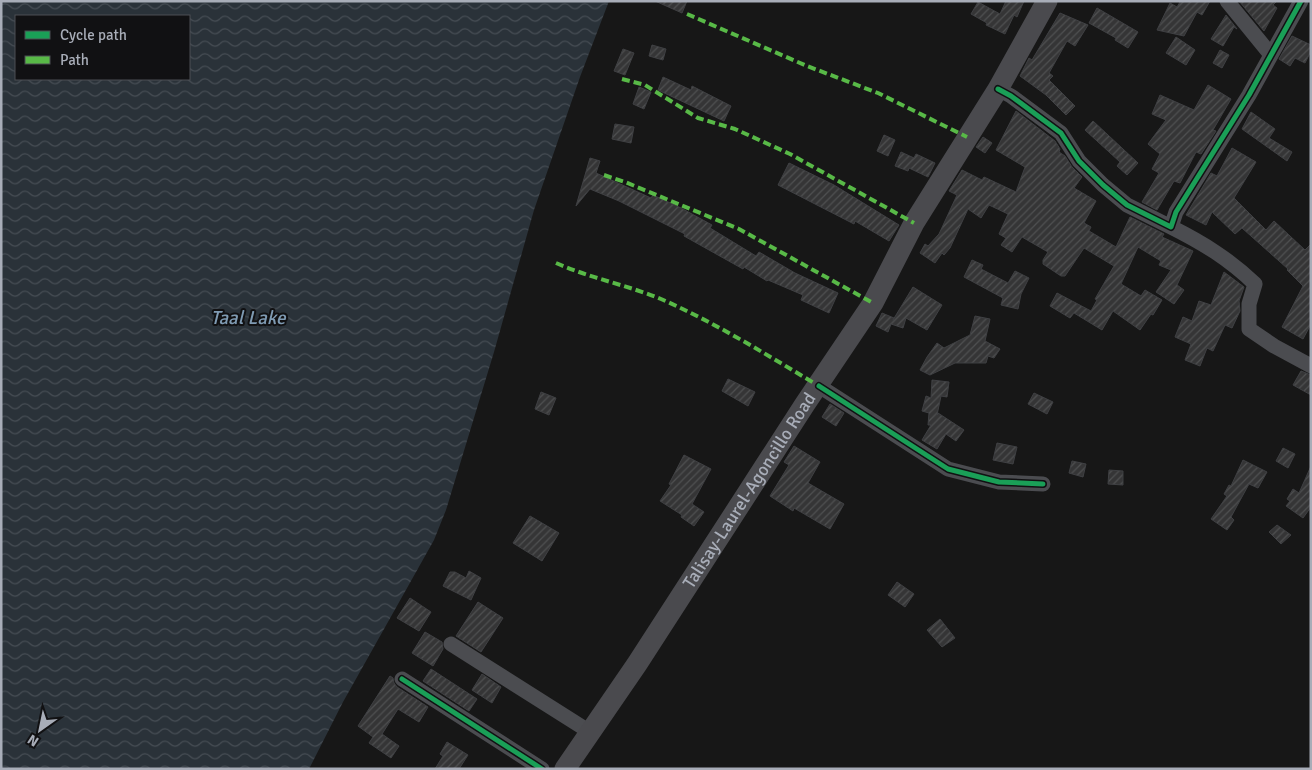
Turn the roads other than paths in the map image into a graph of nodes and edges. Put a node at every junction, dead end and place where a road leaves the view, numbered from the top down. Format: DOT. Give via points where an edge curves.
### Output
graph roads {
  1 [pos="1047,1"];
  2 [pos="1227,1"];
  3 [pos="1301,1"];
  4 [pos="1272,54"];
  5 [pos="998,89"];
  6 [pos="1171,227"];
  7 [pos="1311,366"];
  8 [pos="818,386"];
  9 [pos="1043,484"];
  10 [pos="451,644"];
  11 [pos="402,679"];
  12 [pos="590,732"];
  13 [pos="542,769"];
  14 [pos="565,769"];
  1 -- 5 [label="main road, Talisay-Laurel-Agoncillo Road"];
  2 -- 4 [label="street"];
  3 -- 4 [label="street"];
  4 -- 6 [label="street" via="1176,212"];
  5 -- 6 [label="street" via="1061,133 1079,161 1128,205"];
  5 -- 8 [label="main road, Talisay-Laurel-Agoncillo Road" via="914,224 873,303"];
  6 -- 7 [label="street" via="1209,247 1249,278 1255,284 1249,304 1249,330"];
  8 -- 9 [label="street" via="948,469 999,482"];
  8 -- 12 [label="main road, Talisay-Laurel-Agoncillo Road" via="638,664"];
  10 -- 12 [label="street"];
  11 -- 13 [label="street"];
  12 -- 14 [label="main road, Talisay-Laurel-Agoncillo Road"];
}
